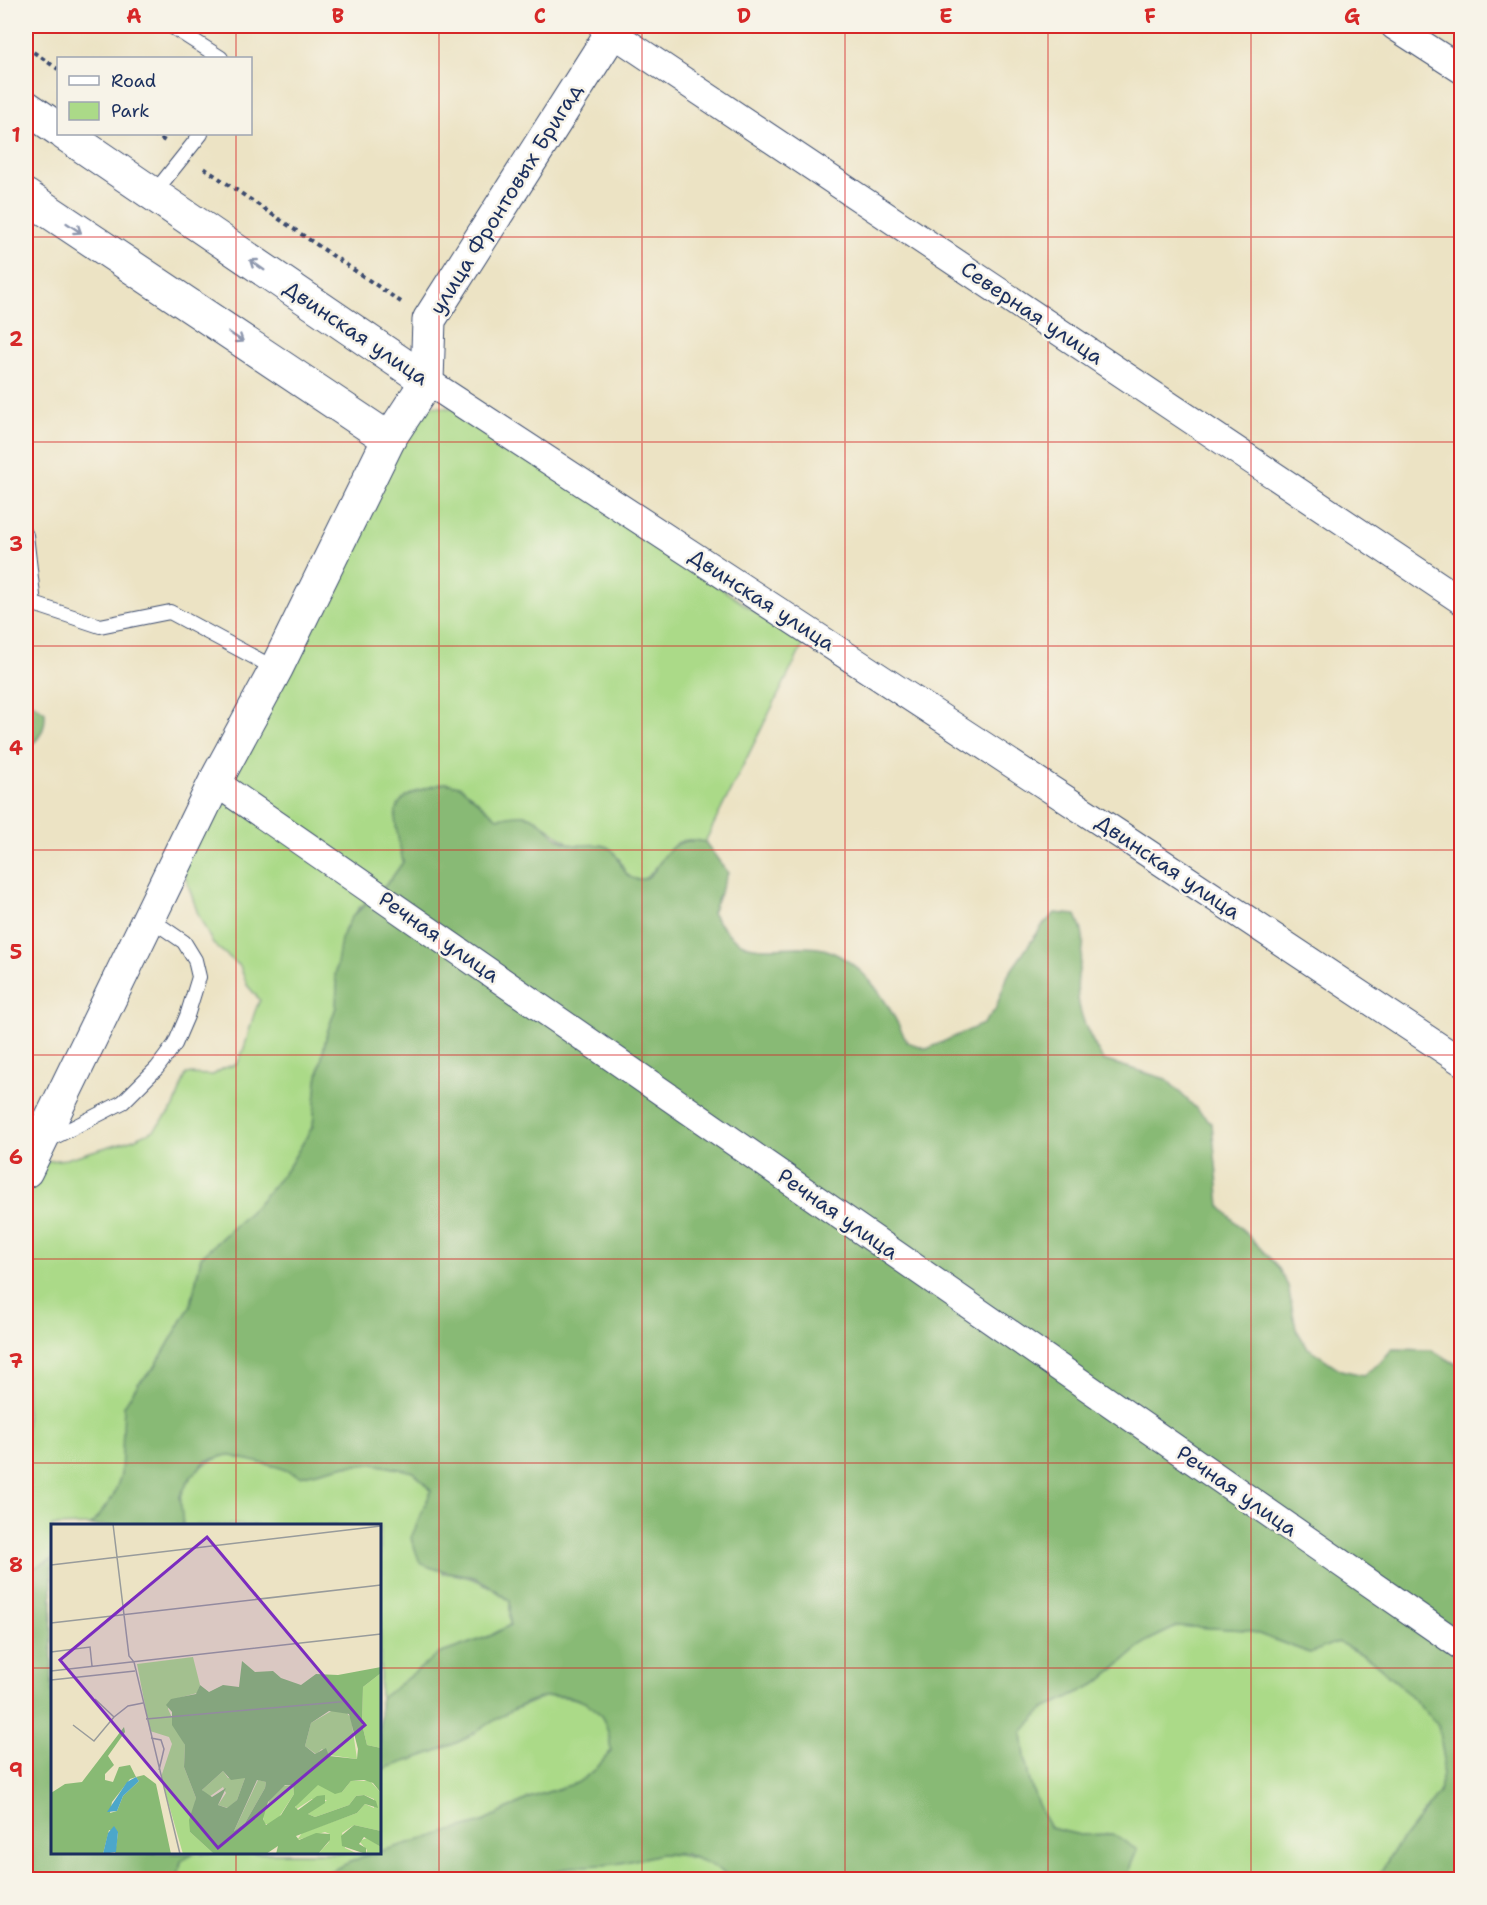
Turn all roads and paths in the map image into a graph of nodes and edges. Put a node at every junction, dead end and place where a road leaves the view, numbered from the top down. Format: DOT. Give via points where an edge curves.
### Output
graph roads {
  1 [pos="171,26"];
  2 [pos="1394,26"];
  3 [pos="610,27"];
  4 [pos="26,47"];
  5 [pos="219,57"];
  6 [pos="57,68"];
  7 [pos="1461,70"];
  8 [pos="26,106"];
  9 [pos="57,128"];
  10 [pos="67,135"];
  11 [pos="154,135"];
  12 [pos="200,135"];
  13 [pos="186,156"];
  14 [pos="154,193"];
  15 [pos="26,196"];
  16 [pos="429,320"];
  17 [pos="427,381"];
  18 [pos="389,439"];
  19 [pos="26,536"];
  20 [pos="1461,601"];
  21 [pos="30,604"];
  22 [pos="276,669"];
  23 [pos="215,782"];
  24 [pos="148,918"];
  25 [pos="1461,1062"];
  26 [pos="31,1159"];
  27 [pos="1461,1647"];
  1 -- 5 [label="lane"];
  2 -- 7 [label="street"];
  3 -- 16 [label="main road, улица Фронтовых Бригад"];
  3 -- 20 [label="street, Северная улица"];
  4 -- 6 [label="path"];
  8 -- 9 [label="main road"];
  10 -- 14 [label="main road, Двинская улица"];
  11 -- 13 [label="path"];
  12 -- 13 [label="lane"];
  13 -- 14 [label="lane"];
  13 -- 16 [label="path"];
  17 -- 14 [label="main road, Двинская улица, one-way"];
  15 -- 18 [label="main road, one-way"];
  16 -- 17 [label="main road, улица Фронтовых Бригад"];
  17 -- 18 [label="main road"];
  17 -- 25 [label="street, Двинская улица"];
  18 -- 22 [label="main road"];
  19 -- 21 [label="lane"];
  21 -- 22 [label="lane" via="100,626 170,612"];
  22 -- 23 [label="main road"];
  23 -- 24 [label="main road"];
  23 -- 27 [label="street, Речная улица"];
  24 -- 26 [label="main road"];
  24 -- 26 [label="lane" via="184,942 195,960 199,977 175,1044 123,1102"];
}
